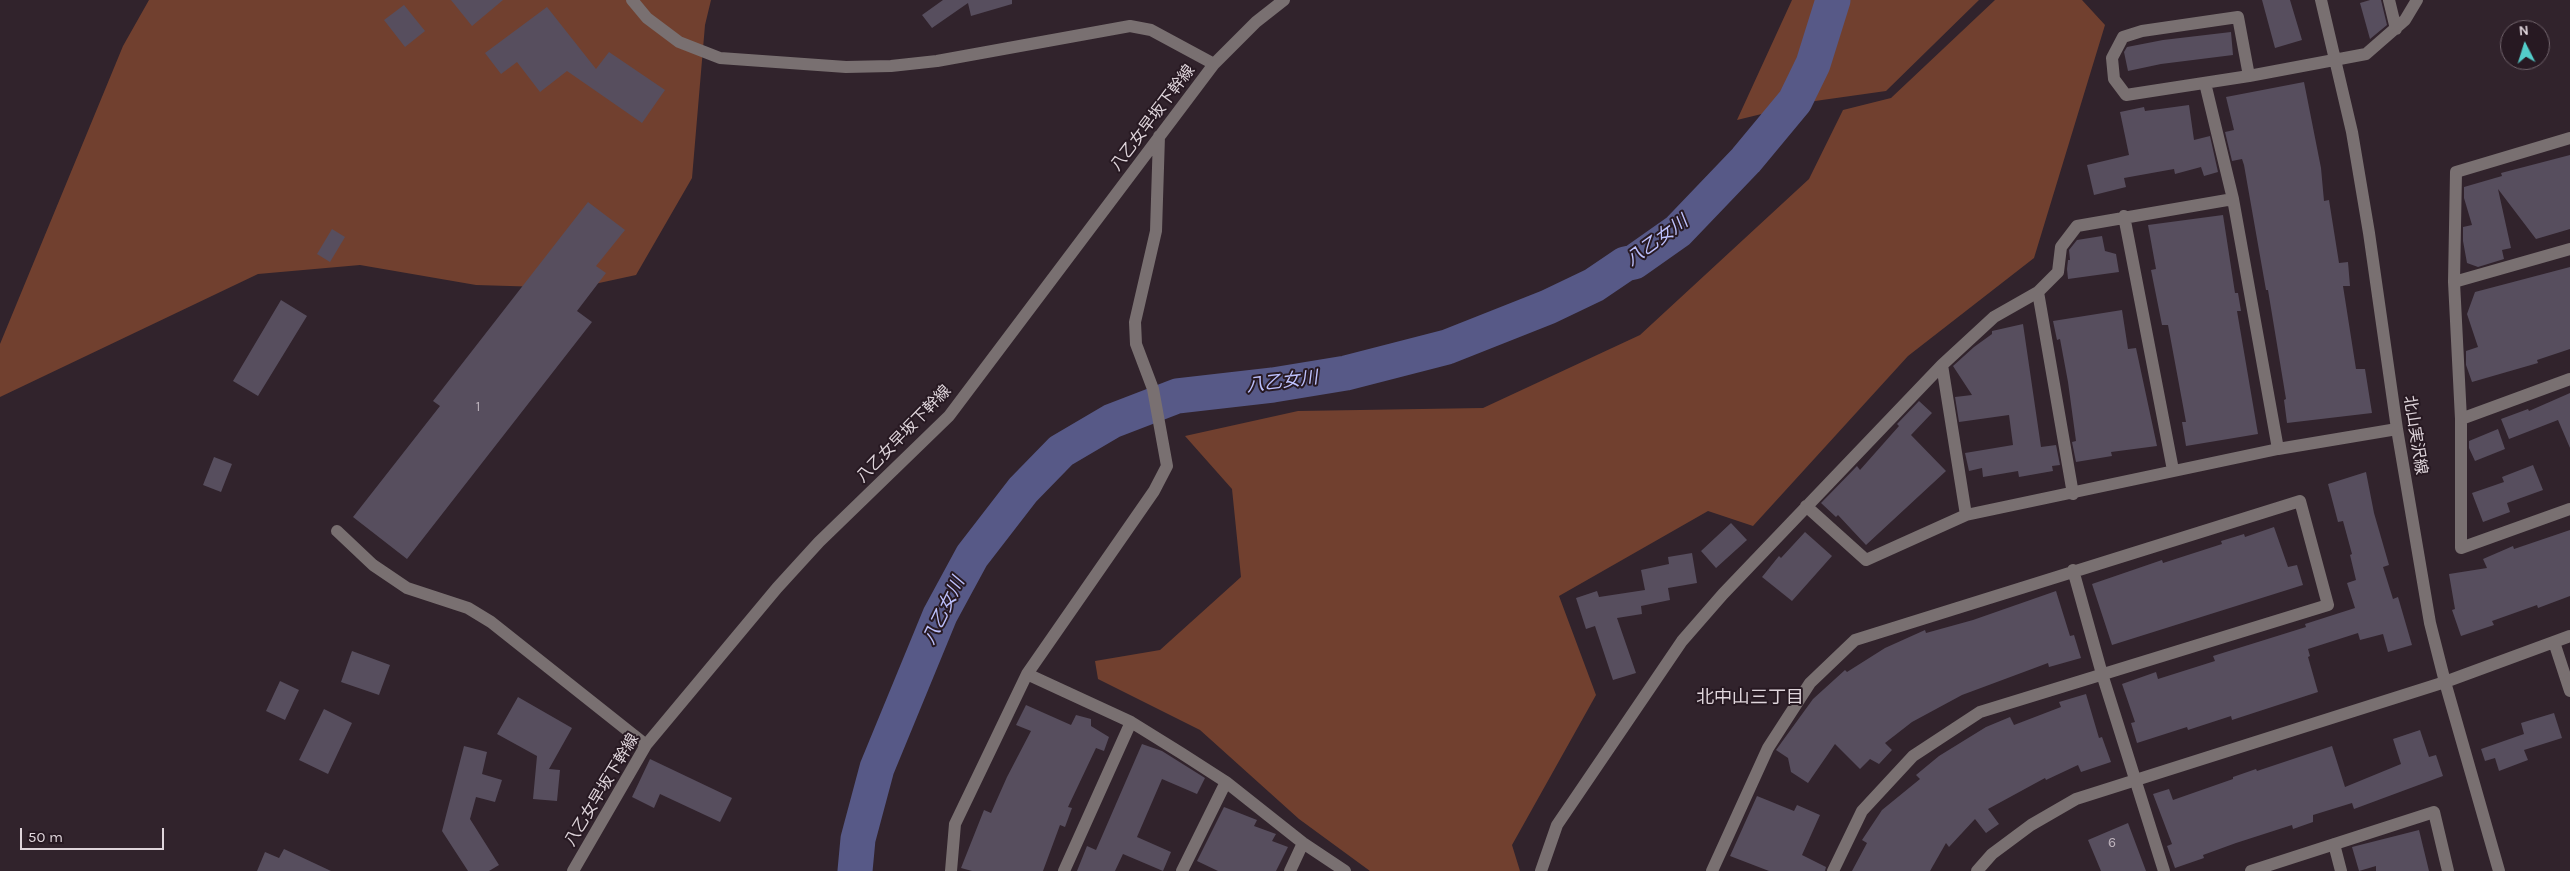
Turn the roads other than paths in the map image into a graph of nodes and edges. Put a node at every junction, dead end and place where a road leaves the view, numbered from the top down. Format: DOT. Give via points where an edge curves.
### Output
graph roads {
  1 [pos="632,0"];
  2 [pos="1284,0"];
  3 [pos="2321,0"];
  4 [pos="2389,0"];
  5 [pos="2417,0"];
  6 [pos="2396,29"];
  7 [pos="2336,60"];
  8 [pos="1214,64"];
  9 [pos="2249,76"];
  10 [pos="2205,83"];
  11 [pos="1160,136"];
  12 [pos="2570,138"];
  13 [pos="2233,199"];
  14 [pos="2124,216"];
  15 [pos="2570,249"];
  16 [pos="2454,282"];
  17 [pos="2038,292"];
  18 [pos="1942,365"];
  19 [pos="2570,379"];
  20 [pos="2461,419"];
  21 [pos="2397,429"];
  22 [pos="2278,449"];
  23 [pos="2173,470"];
  24 [pos="2073,494"];
  25 [pos="1806,506"];
  26 [pos="2570,509"];
  27 [pos="1966,515"];
  28 [pos="337,531"];
  29 [pos="2073,570"];
  30 [pos="2570,636"];
  31 [pos="2554,642"];
  32 [pos="1028,674"];
  33 [pos="2102,674"];
  34 [pos="2444,682"];
  35 [pos="2570,691"];
  36 [pos="1131,722"];
  37 [pos="646,745"];
  38 [pos="2134,780"];
  39 [pos="1226,782"];
  40 [pos="1303,843"];
  41 [pos="2334,844"];
  42 [pos="573,871"];
  43 [pos="951,871"];
  44 [pos="1064,871"];
  45 [pos="1182,871"];
  46 [pos="1290,871"];
  47 [pos="1345,871"];
  48 [pos="1540,871"];
  49 [pos="1712,871"];
  50 [pos="1834,871"];
  51 [pos="1977,871"];
  52 [pos="2164,871"];
  53 [pos="2251,871"];
  54 [pos="2341,871"];
  55 [pos="2448,871"];
  56 [pos="2499,871"];
  1 -- 8 [label="street" via="647,18 678,42 720,58 846,67 890,66 937,61 1130,26 1151,30"];
  2 -- 8 [label="street, 八乙女早坂下幹線" via="1256,22"];
  3 -- 7 [label="street, 北山実沢線"];
  4 -- 6 [label="street"];
  5 -- 6 [label="street"];
  6 -- 7 [label="street" via="2366,54"];
  7 -- 9 [label="street"];
  7 -- 21 [label="street, 北山実沢線" via="2369,233"];
  8 -- 11 [label="street, 八乙女早坂下幹線"];
  9 -- 10 [label="street"];
  9 -- 10 [label="street" via="2238,17 2172,26 2124,37 2112,58 2114,79 2126,95"];
  10 -- 13 [label="street"];
  11 -- 32 [label="street" via="1156,231 1135,322 1136,344 1153,389 1167,466 1154,491"];
  11 -- 37 [label="street, 八乙女早坂下幹線" via="949,416 776,588"];
  12 -- 16 [label="street" via="2456,172"];
  13 -- 14 [label="street"];
  13 -- 22 [label="street"];
  14 -- 17 [label="street" via="2077,226 2061,247 2058,272"];
  14 -- 23 [label="street"];
  15 -- 16 [label="street"];
  16 -- 20 [label="street"];
  17 -- 18 [label="street" via="1994,317"];
  17 -- 24 [label="street"];
  18 -- 25 [label="street"];
  18 -- 27 [label="street"];
  19 -- 20 [label="street"];
  20 -- 26 [label="street" via="2461,548"];
  21 -- 22 [label="street"];
  21 -- 34 [label="street, 北山実沢線" via="2430,623"];
  22 -- 23 [label="street"];
  23 -- 24 [label="street"];
  24 -- 27 [label="street"];
  25 -- 27 [label="street" via="1866,560"];
  25 -- 48 [label="street" via="1682,642 1557,826"];
  28 -- 37 [label="street" via="372,565 407,588 468,608 491,622"];
  29 -- 33 [label="street"];
  29 -- 33 [label="street" via="2300,501 2328,604"];
  29 -- 49 [label="street" via="1855,640 1810,683 1768,748"];
  30 -- 31 [label="street"];
  31 -- 34 [label="street"];
  31 -- 35 [label="street"];
  32 -- 36 [label="street"];
  32 -- 43 [label="street" via="955,824"];
  33 -- 38 [label="street"];
  33 -- 50 [label="street" via="1980,712 1913,756 1862,811"];
  34 -- 38 [label="street"];
  34 -- 56 [label="street, 北山実沢線"];
  36 -- 39 [label="street"];
  36 -- 44 [label="street"];
  37 -- 42 [label="street, 八乙女早坂下幹線"];
  38 -- 51 [label="street" via="2076,799 2038,820 1992,854"];
  38 -- 52 [label="street"];
  39 -- 40 [label="street"];
  39 -- 45 [label="street"];
  40 -- 46 [label="street"];
  40 -- 47 [label="street"];
  41 -- 53 [label="street"];
  41 -- 54 [label="street"];
  41 -- 55 [label="street" via="2434,812"];
}
